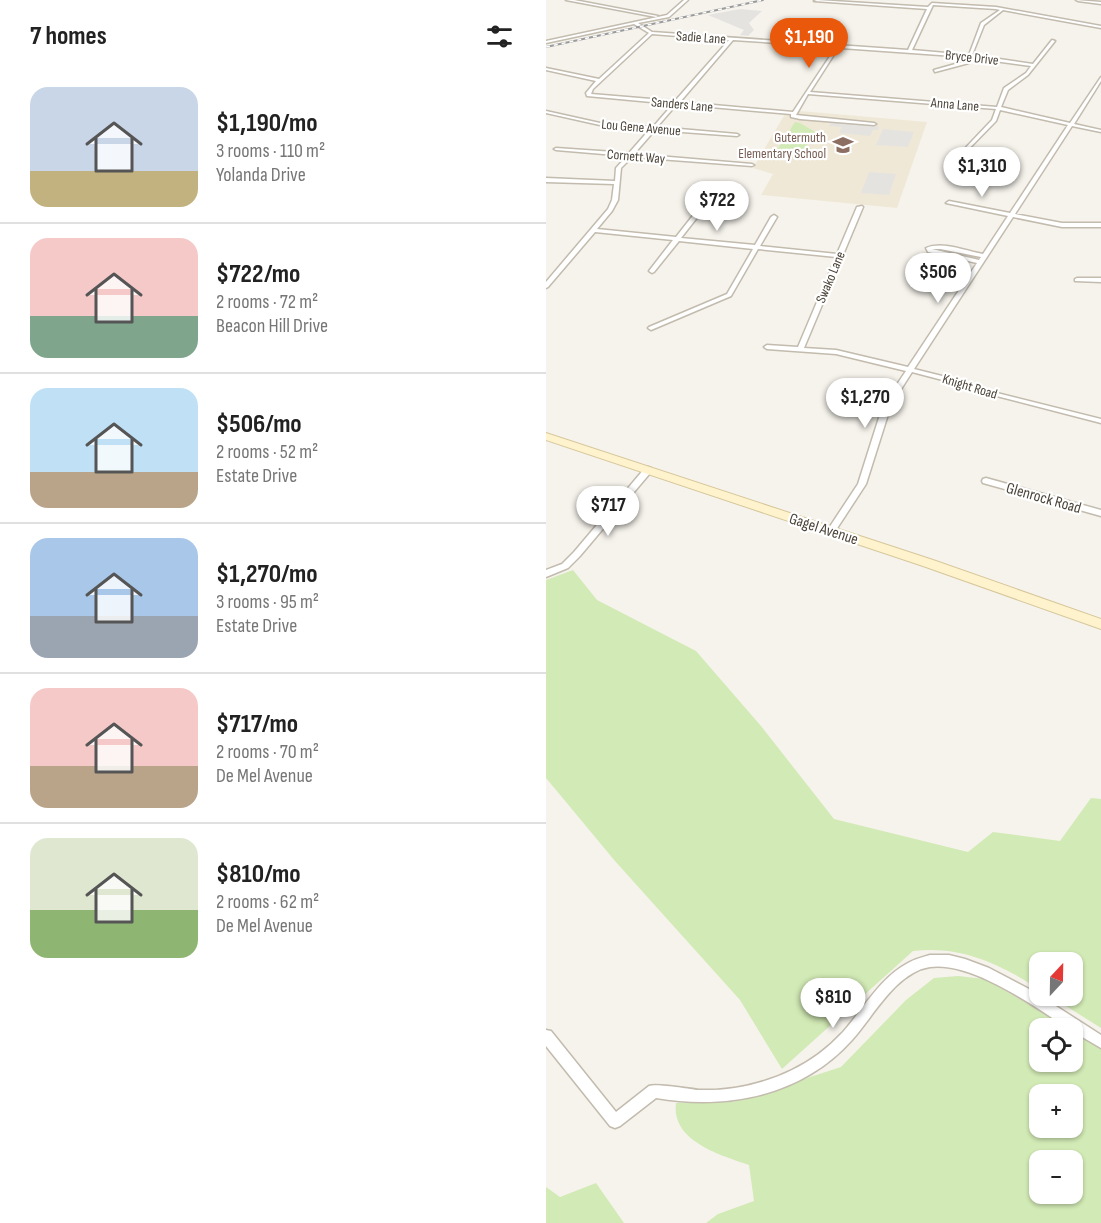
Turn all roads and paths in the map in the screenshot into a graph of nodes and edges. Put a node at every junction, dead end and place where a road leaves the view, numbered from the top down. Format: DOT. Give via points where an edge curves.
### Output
graph roads {
  1 [pos="568,0"];
  2 [pos="686,0"];
  3 [pos="1078,0"];
  4 [pos="816,1"];
  5 [pos="1101,3"];
  6 [pos="931,4"];
  7 [pos="1002,10"];
  8 [pos="662,17"];
  9 [pos="637,25"];
  10 [pos="1101,27"];
  11 [pos="651,33"];
  12 [pos="551,35"];
  13 [pos="568,37"];
  14 [pos="732,39"];
  15 [pos="1053,41"];
  16 [pos="546,42"];
  17 [pos="840,46"];
  18 [pos="909,52"];
  19 [pos="971,57"];
  20 [pos="1034,65"];
  21 [pos="547,70"];
  22 [pos="935,71"];
  23 [pos="1101,78"];
  24 [pos="599,80"];
  25 [pos="808,93"];
  26 [pos="675,103"];
  27 [pos="1000,108"];
  28 [pos="546,112"];
  29 [pos="794,113"];
  30 [pos="874,124"];
  31 [pos="1070,125"];
  32 [pos="653,128"];
  33 [pos="1101,131"];
  34 [pos="737,135"];
  35 [pos="556,149"];
  36 [pos="630,155"];
  37 [pos="956,161"];
  38 [pos="752,165"];
  39 [pos="546,180"];
  40 [pos="616,183"];
  41 [pos="950,203"];
  42 [pos="860,207"];
  43 [pos="700,210"];
  44 [pos="1011,215"];
  45 [pos="774,217"];
  46 [pos="1101,225"];
  47 [pos="594,230"];
  48 [pos="678,239"];
  49 [pos="757,248"];
  50 [pos="839,256"];
  51 [pos="982,259"];
  52 [pos="652,271"];
  53 [pos="1077,280"];
  54 [pos="1101,280"];
  55 [pos="546,286"];
  56 [pos="651,328"];
  57 [pos="766,347"];
  58 [pos="801,348"];
  59 [pos="910,369"];
  60 [pos="1101,421"];
  61 [pos="546,436"];
  62 [pos="648,470"];
  63 [pos="986,481"];
  64 [pos="1101,513"];
  65 [pos="831,531"];
  66 [pos="546,574"];
  67 [pos="1101,624"];
  68 [pos="546,1036"];
  69 [pos="1101,1042"];
  1 -- 8 [label="street, Sadie Lane"];
  2 -- 8 [label="street"];
  3 -- 5 [label="street"];
  4 -- 6 [label="street"];
  6 -- 7 [label="street"];
  6 -- 18 [label="street"];
  7 -- 10 [label="street"];
  7 -- 19 [label="street" via="982,24"];
  8 -- 9 [label="street, Sadie Lane"];
  9 -- 11 [label="street"];
  9 -- 13 [label="street, Sadie Lane"];
  11 -- 14 [label="street, Sadie Lane"];
  11 -- 24 [label="street"];
  12 -- 13 [label="street"];
  13 -- 16 [label="street, Sadie Lane"];
  14 -- 17 [label="street, Sadie Lane"];
  14 -- 26 [label="street"];
  15 -- 20 [label="street"];
  17 -- 18 [label="street, Sadie Lane"];
  17 -- 25 [label="street"];
  18 -- 19 [label="street, Bryce Drive"];
  19 -- 20 [label="street, Bryce Drive"];
  19 -- 22 [label="street" via="964,64"];
  20 -- 27 [label="street" via="1006,89"];
  21 -- 24 [label="street"];
  23 -- 31 [label="street"];
  24 -- 26 [label="street, Sanders Lane" via="588,94"];
  25 -- 27 [label="street, Anna Lane"];
  25 -- 29 [label="street"];
  26 -- 29 [label="street, Sanders Lane"];
  26 -- 32 [label="street"];
  27 -- 31 [label="street, Anna Lane"];
  27 -- 37 [label="street" via="994,120"];
  28 -- 32 [label="street, Lou Gene Avenue" via="600,124"];
  29 -- 30 [label="street, Sanders Lane" via="800,118"];
  31 -- 33 [label="street, Anna Lane"];
  31 -- 44 [label="street"];
  32 -- 34 [label="street, Lou Gene Avenue"];
  32 -- 36 [label="street"];
  35 -- 36 [label="street, Cornett Way"];
  36 -- 38 [label="street, Cornett Way"];
  36 -- 40 [label="street" via="619,168"];
  39 -- 40 [label="street"];
  40 -- 47 [label="street" via="615,200"];
  41 -- 44 [label="street"];
  42 -- 50 [label="street, Swako Lane"];
  43 -- 48 [label="street"];
  44 -- 46 [label="street" via="1062,225"];
  44 -- 51 [label="street"];
  45 -- 49 [label="street"];
  47 -- 48 [label="street"];
  47 -- 55 [label="street"];
  48 -- 49 [label="street"];
  48 -- 52 [label="street"];
  49 -- 50 [label="street"];
  49 -- 56 [label="street" via="729,295"];
  50 -- 58 [label="street, Swako Lane"];
  51 -- 51 [label="street" via="940,247 929,248 930,251"];
  51 -- 59 [label="street"];
  53 -- 54 [label="street"];
  57 -- 58 [label="street, Knight Road"];
  58 -- 59 [label="street, Knight Road"];
  59 -- 60 [label="street, Knight Road"];
  59 -- 65 [label="street" via="882,416 862,484"];
  61 -- 62 [label="street, Gagel Avenue"];
  62 -- 65 [label="street, Gagel Avenue"];
  62 -- 66 [label="street" via="578,554 565,566"];
  63 -- 64 [label="street, Glenrock Road"];
  65 -- 67 [label="street, Gagel Avenue"];
  68 -- 69 [label="street" via="615,1121 654,1091 683,1098 726,1096 799,1074 836,1048 901,973 924,962 948,961 973,968"];
}
